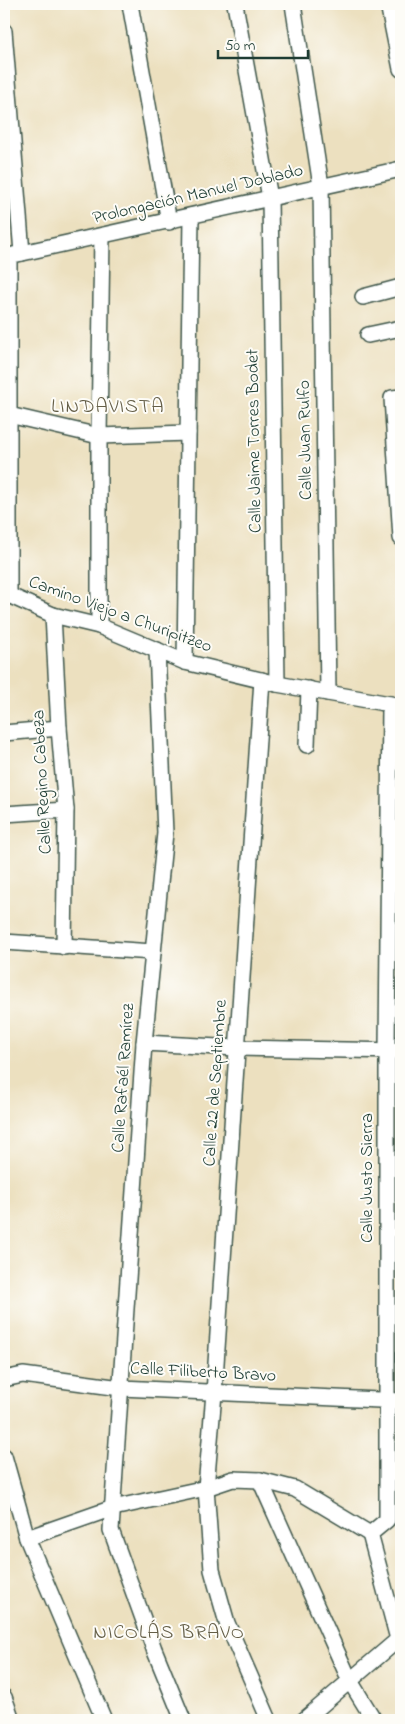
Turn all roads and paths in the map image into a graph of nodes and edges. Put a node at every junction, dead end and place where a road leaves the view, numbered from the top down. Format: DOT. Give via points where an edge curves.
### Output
graph roads {
  1 [pos="130,4"];
  2 [pos="235,4"];
  3 [pos="294,4"];
  4 [pos="388,4"];
  5 [pos="4,31"];
  6 [pos="401,69"];
  7 [pos="401,169"];
  8 [pos="321,186"];
  9 [pos="270,198"];
  10 [pos="191,216"];
  11 [pos="169,222"];
  12 [pos="102,236"];
  13 [pos="11,256"];
  14 [pos="401,287"];
  15 [pos="362,297"];
  16 [pos="401,328"];
  17 [pos="368,335"];
  18 [pos="397,398"];
  19 [pos="6,416"];
  20 [pos="188,433"];
  21 [pos="99,436"];
  22 [pos="399,486"];
  23 [pos="401,538"];
  24 [pos="6,594"];
  25 [pos="53,615"];
  26 [pos="99,626"];
  27 [pos="157,650"];
  28 [pos="185,662"];
  29 [pos="262,680"];
  30 [pos="277,684"];
  31 [pos="309,689"];
  32 [pos="328,693"];
  33 [pos="396,705"];
  34 [pos="59,728"];
  35 [pos="4,733"];
  36 [pos="307,745"];
  37 [pos="66,810"];
  38 [pos="4,814"];
  39 [pos="4,942"];
  40 [pos="64,947"];
  41 [pos="153,952"];
  42 [pos="144,1043"];
  43 [pos="237,1048"];
  44 [pos="394,1051"];
  45 [pos="4,1379"];
  46 [pos="122,1388"];
  47 [pos="214,1393"];
  48 [pos="386,1401"];
  49 [pos="401,1401"];
  50 [pos="4,1461"];
  51 [pos="260,1480"];
  52 [pos="206,1488"];
  53 [pos="113,1508"];
  54 [pos="370,1534"];
  55 [pos="28,1538"];
  56 [pos="400,1638"];
  57 [pos="350,1681"];
  58 [pos="4,1697"];
  59 [pos="12,1720"];
  60 [pos="104,1720"];
  61 [pos="183,1720"];
  62 [pos="269,1720"];
  63 [pos="304,1720"];
  64 [pos="374,1720"];
  1 -- 11 [label="street"];
  2 -- 9 [label="street, Calle Jaime Torres Bodet"];
  3 -- 8 [label="street, Calle Juan Rulfo"];
  4 -- 6 [label="street"];
  5 -- 13 [label="street"];
  7 -- 8 [label="street, Prolongación Manuel Doblado"];
  8 -- 9 [label="street, Prolongación Manuel Doblado"];
  8 -- 32 [label="street, Calle Juan Rulfo"];
  9 -- 10 [label="street, Prolongación Manuel Doblado"];
  9 -- 30 [label="street, Calle Jaime Torres Bodet"];
  10 -- 11 [label="street, Prolongación Manuel Doblado"];
  10 -- 20 [label="street"];
  11 -- 12 [label="street, Prolongación Manuel Doblado"];
  12 -- 13 [label="street, Prolongación Manuel Doblado"];
  12 -- 21 [label="street"];
  13 -- 19 [label="street"];
  14 -- 15 [label="street"];
  16 -- 17 [label="street"];
  18 -- 22 [label="street"];
  19 -- 21 [label="street"];
  19 -- 24 [label="street"];
  20 -- 21 [label="street"];
  20 -- 28 [label="street"];
  21 -- 26 [label="street"];
  22 -- 23 [label="street"];
  24 -- 25 [label="street, Camino Viejo a Churipitzeo"];
  25 -- 26 [label="street, Camino Viejo a Churipitzeo"];
  25 -- 34 [label="street, Calle Regino Cabeza"];
  26 -- 27 [label="street, Camino Viejo a Churipitzeo"];
  27 -- 28 [label="street, Camino Viejo a Churipitzeo"];
  27 -- 41 [label="street, Calle Rafaél Ramírez" via="165,833"];
  28 -- 29 [label="street, Camino Viejo a Churipitzeo"];
  29 -- 30 [label="street, Camino Viejo a Churipitzeo"];
  29 -- 43 [label="street, Calle 22 de Septiembre"];
  30 -- 31 [label="street, Camino Viejo a Churipitzeo"];
  31 -- 32 [label="street, Camino Viejo a Churipitzeo"];
  31 -- 36 [label="street"];
  32 -- 33 [label="street, Camino Viejo a Churipitzeo"];
  33 -- 44 [label="street, Calle Justo Sierra"];
  34 -- 35 [label="street"];
  34 -- 37 [label="street, Calle Regino Cabeza"];
  37 -- 38 [label="street"];
  37 -- 40 [label="street, Calle Regino Cabeza"];
  39 -- 40 [label="street"];
  40 -- 41 [label="street"];
  41 -- 42 [label="street, Calle Rafaél Ramírez"];
  42 -- 43 [label="street"];
  42 -- 46 [label="street, Calle Rafaél Ramírez"];
  43 -- 44 [label="street"];
  43 -- 47 [label="street, Calle 22 de Septiembre"];
  44 -- 48 [label="street, Calle Justo Sierra"];
  45 -- 46 [label="street, Calle Filiberto Bravo" via="22,1375"];
  46 -- 47 [label="street, Calle Filiberto Bravo"];
  46 -- 53 [label="street, Calle Rafaél Ramírez"];
  47 -- 48 [label="street, Calle Filiberto Bravo"];
  47 -- 52 [label="street, Calle 22 de Septiembre"];
  48 -- 49 [label="street, Calle Filiberto Bravo"];
  48 -- 54 [label="street, Calle Justo Sierra" via="387,1520"];
  50 -- 55 [label="street"];
  51 -- 52 [label="street" via="233,1479"];
  51 -- 54 [label="street" via="295,1489"];
  51 -- 57 [label="street"];
  52 -- 53 [label="street"];
  52 -- 62 [label="street, Calle 22 de Septiembre" via="212,1570 227,1623"];
  53 -- 55 [label="street"];
  53 -- 61 [label="street, Calle Rafaél Ramírez" via="111,1530"];
  54 -- 56 [label="street"];
  55 -- 60 [label="street"];
  56 -- 57 [label="street"];
  57 -- 63 [label="street"];
  57 -- 64 [label="street"];
  58 -- 59 [label="street"];
}
